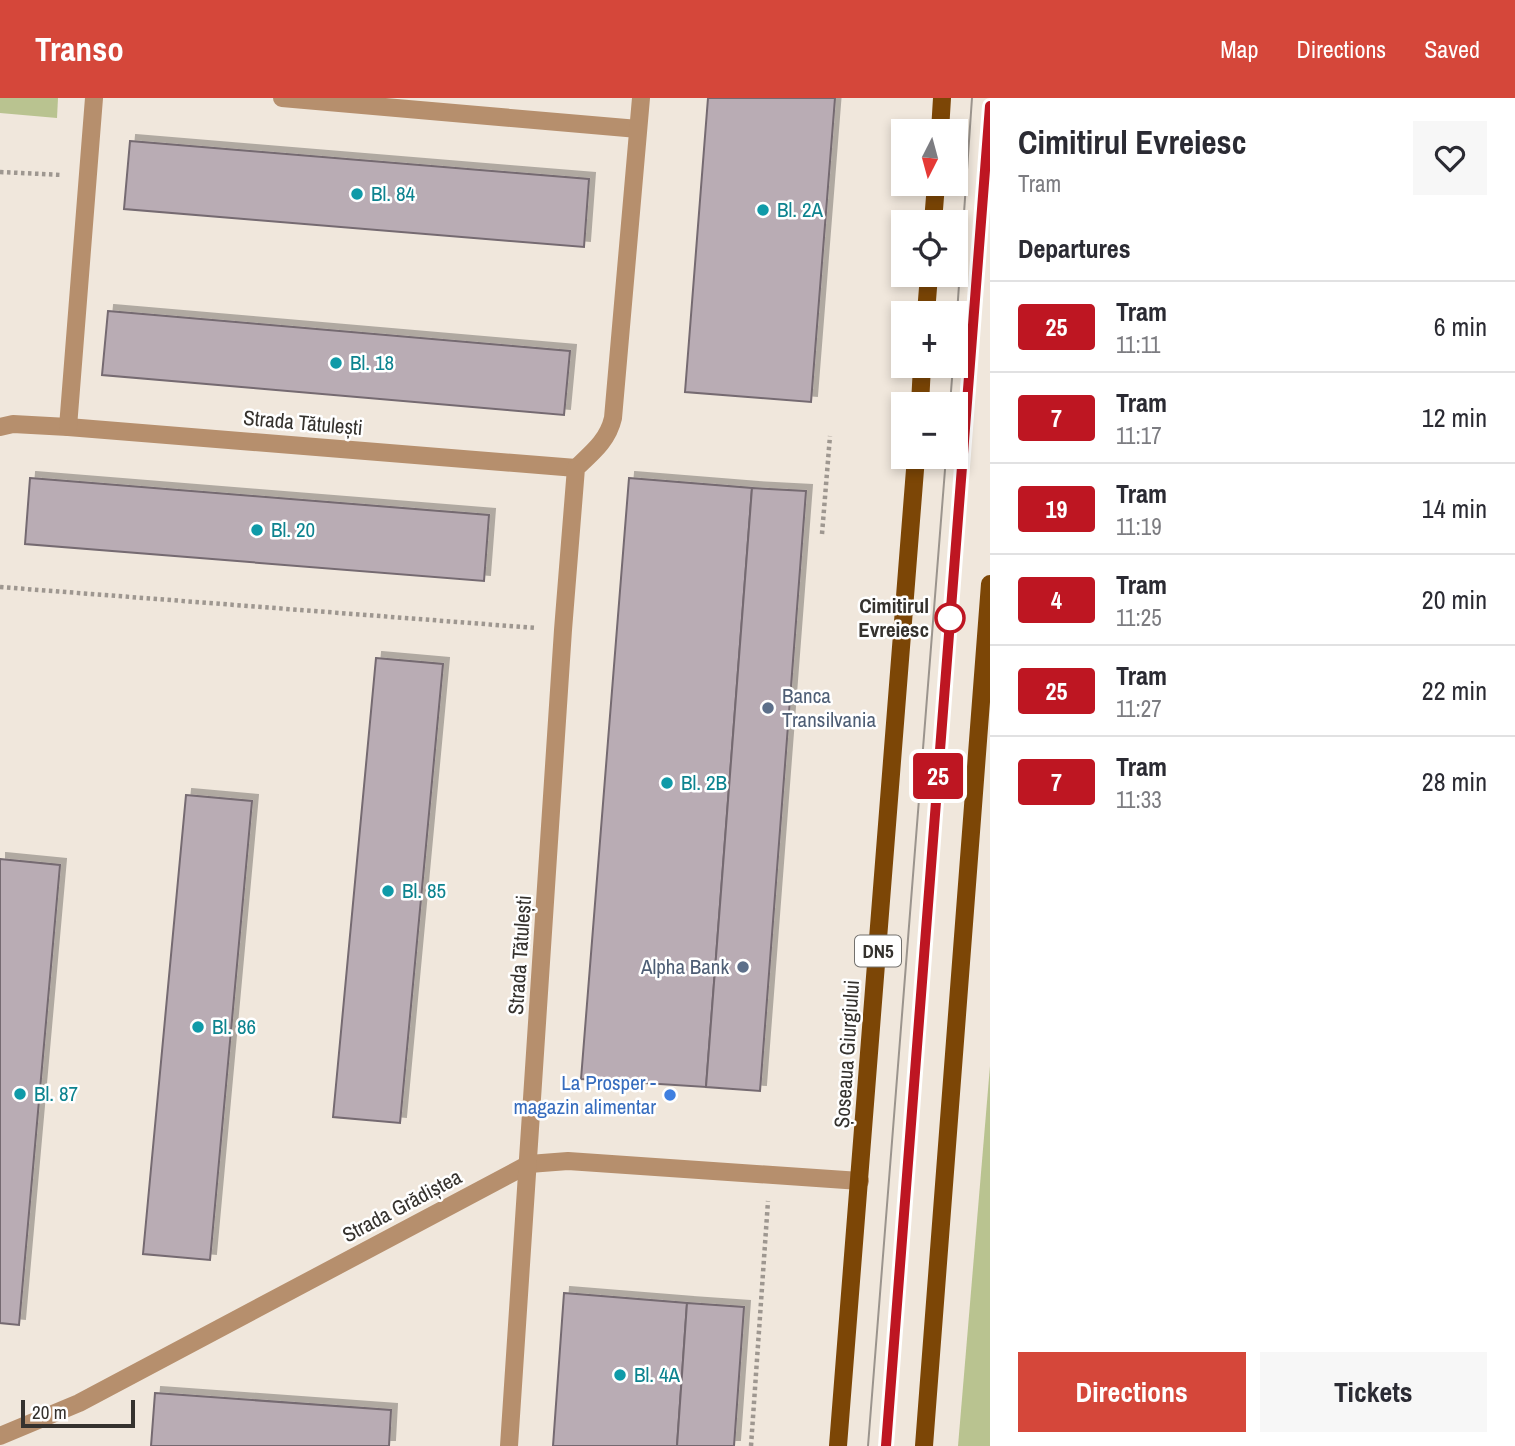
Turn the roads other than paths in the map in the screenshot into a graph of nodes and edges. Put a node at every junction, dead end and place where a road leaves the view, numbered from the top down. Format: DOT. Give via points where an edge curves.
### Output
graph roads {
  1 [pos="94,98"];
  2 [pos="282,98"];
  3 [pos="641,98"];
  4 [pos="942,98"];
  5 [pos="941,119"];
  6 [pos="638,129"];
  7 [pos="0,427"];
  8 [pos="68,427"];
  9 [pos="576,468"];
  10 [pos="915,469"];
  11 [pos="990,584"];
  12 [pos="529,1164"];
  13 [pos="860,1181"];
  14 [pos="0,1436"];
  15 [pos="509,1446"];
  16 [pos="838,1446"];
  17 [pos="924,1446"];
  1 -- 8 [label="street"];
  2 -- 6 [label="street"];
  3 -- 6 [label="street"];
  4 -- 5 [label="main road"];
  6 -- 9 [label="street" via="613,418 602,444"];
  7 -- 8 [label="street, Strada Tătulești"];
  8 -- 9 [label="street, Strada Tătulești"];
  9 -- 12 [label="street, Strada Tătulești"];
  10 -- 13 [label="main road, Șoseaua Giurgiului / DN5"];
  11 -- 17 [label="main road"];
  12 -- 13 [label="street, Strada Grădiștea" via="568,1161"];
  12 -- 14 [label="street, Strada Grădiștea" via="79,1403"];
  12 -- 15 [label="street, Strada Tătulești"];
  13 -- 16 [label="main road, Șoseaua Giurgiului / DN5"];
}
